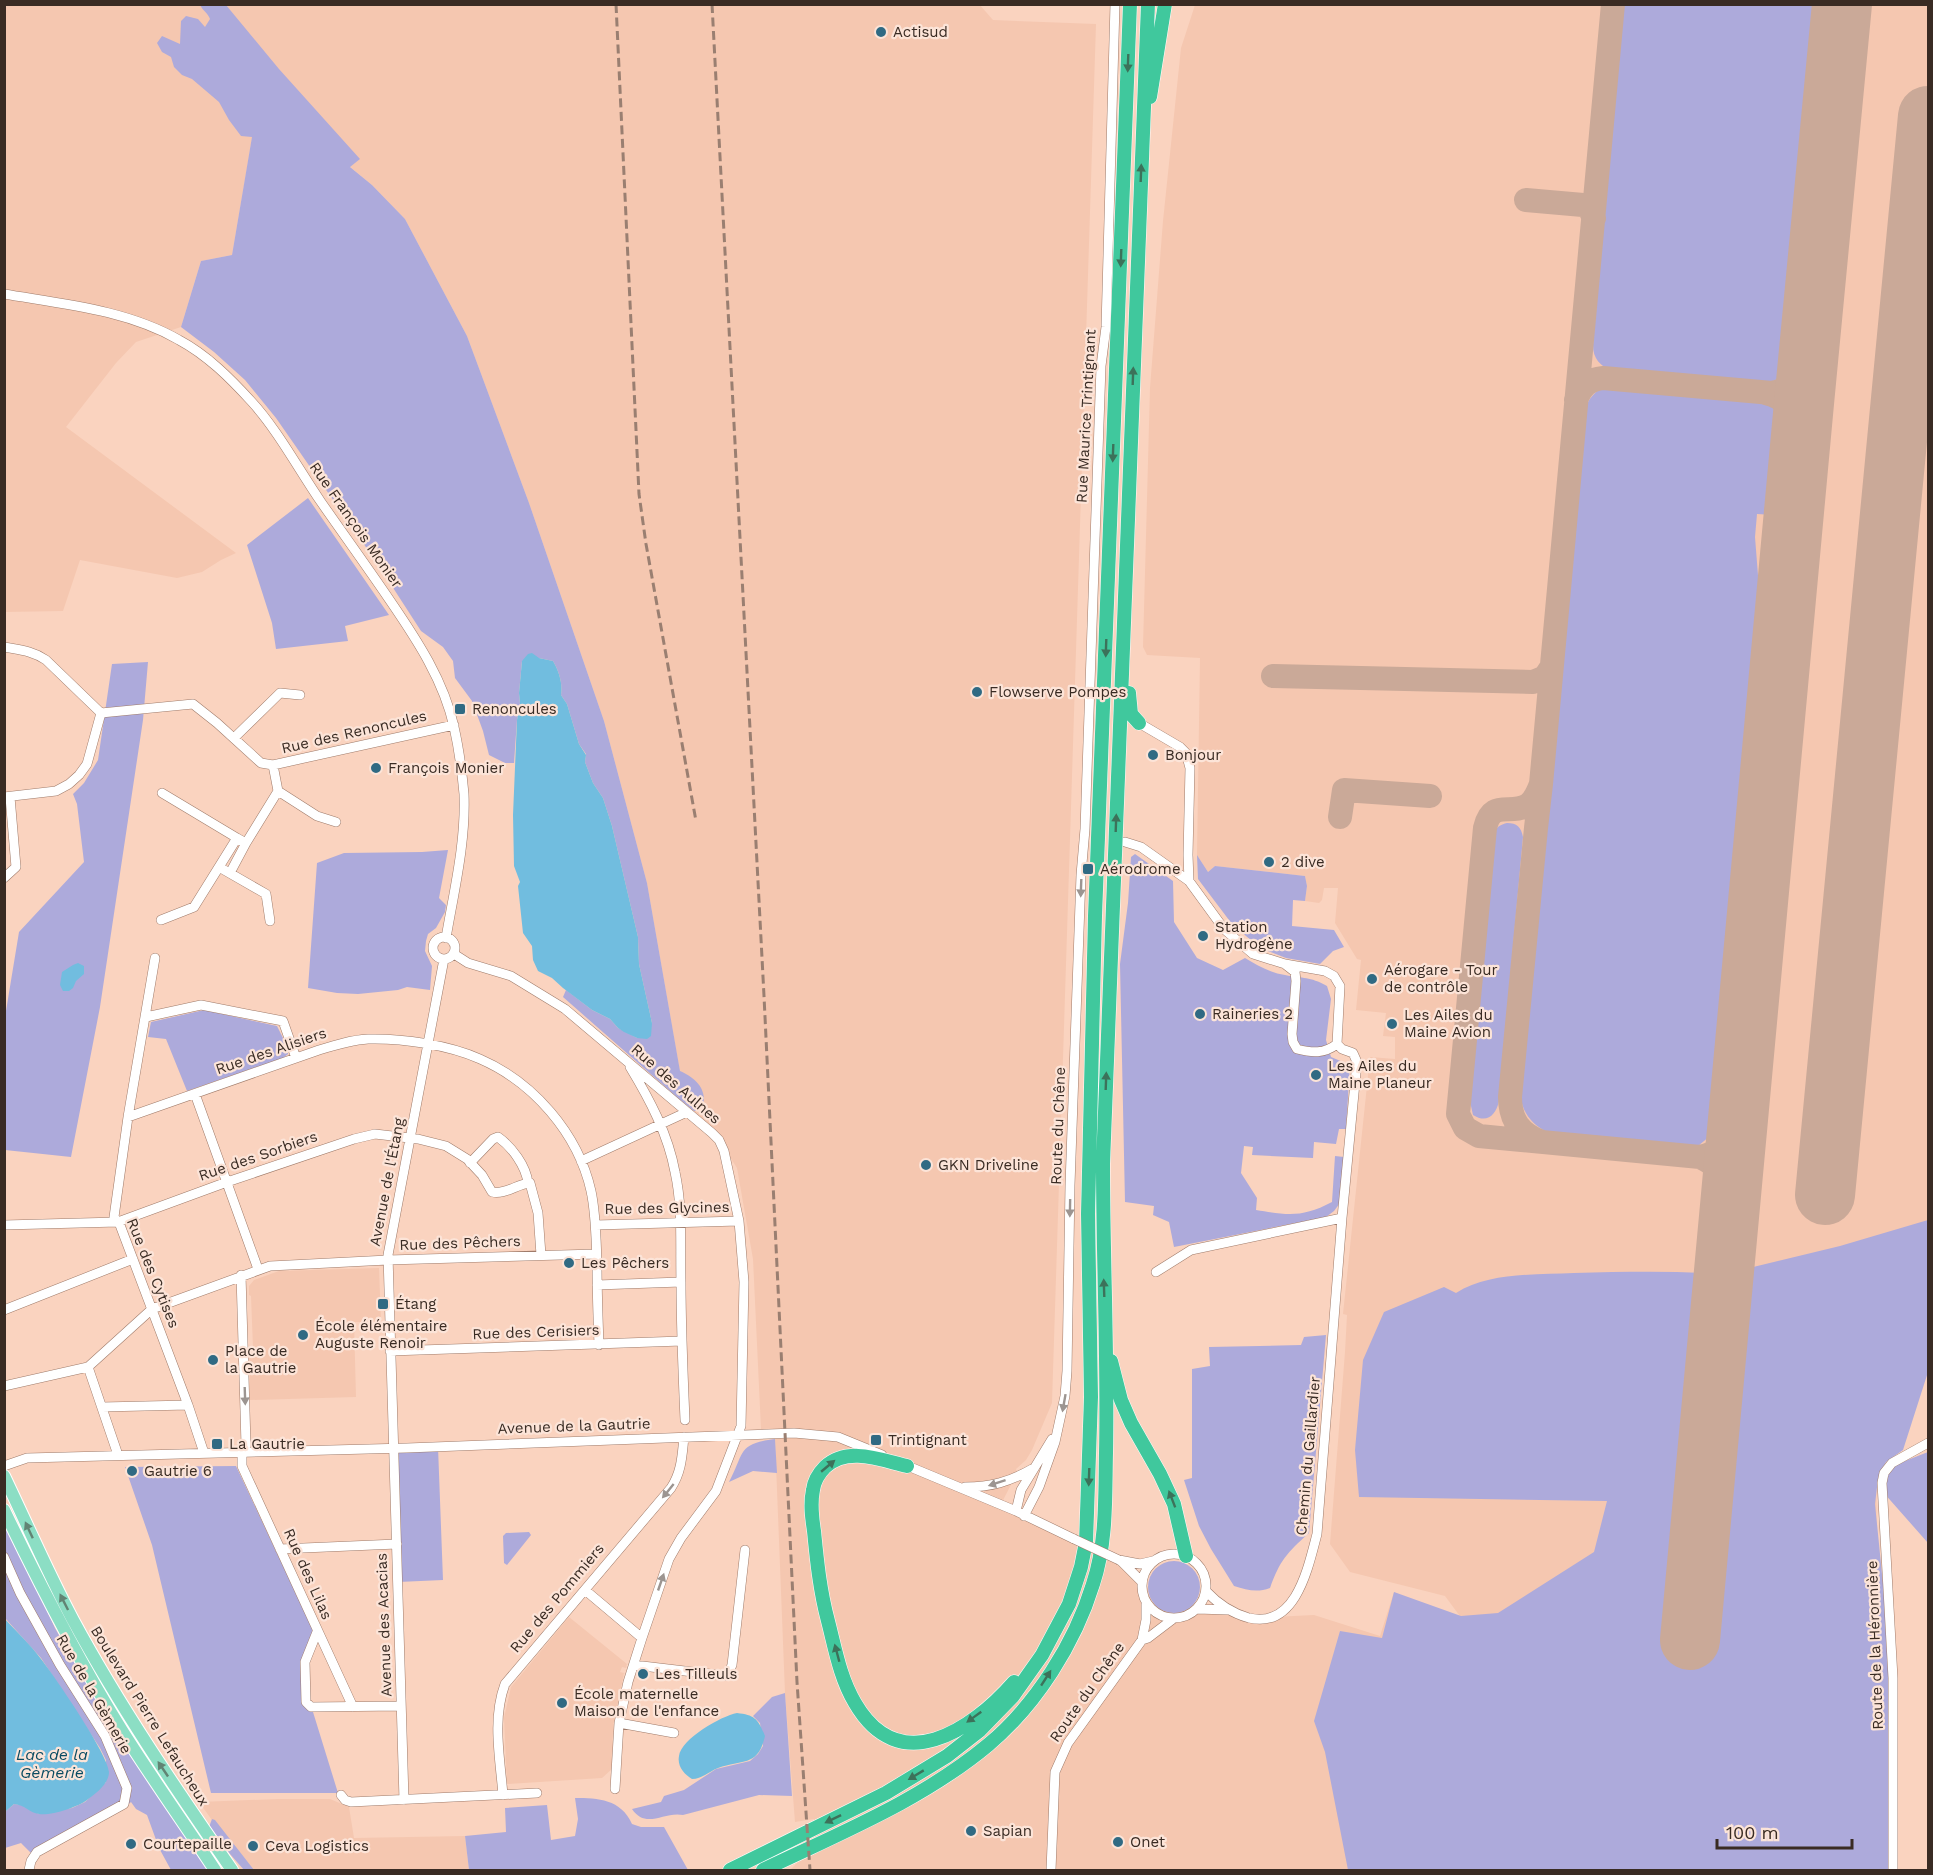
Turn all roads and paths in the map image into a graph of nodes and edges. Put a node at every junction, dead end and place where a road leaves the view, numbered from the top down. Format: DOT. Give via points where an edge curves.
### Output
graph roads {
  1 [pos="1115,4"];
  2 [pos="1129,4"];
  3 [pos="1148,4"];
  4 [pos="1165,4"];
  5 [pos="1142,147"];
  6 [pos="4,294"];
  7 [pos="1131,421"];
  8 [pos="4,647"];
  9 [pos="300,695"];
  10 [pos="101,713"];
  11 [pos="1139,723"];
  12 [pos="454,725"];
  13 [pos="234,738"];
  14 [pos="273,765"];
  15 [pos="278,791"];
  16 [pos="162,793"];
  17 [pos="7,797"];
  18 [pos="336,822"];
  19 [pos="1084,829"];
  20 [pos="237,838"];
  21 [pos="1125,842"];
  22 [pos="246,843"];
  23 [pos="219,867"];
  24 [pos="230,873"];
  25 [pos="4,878"];
  26 [pos="1189,881"];
  27 [pos="161,920"];
  28 [pos="270,921"];
  29 [pos="446,938"];
  30 [pos="454,954"];
  31 [pos="156,958"];
  32 [pos="1111,958"];
  33 [pos="444,959"];
  34 [pos="1285,964"];
  35 [pos="146,1017"];
  36 [pos="1337,1044"];
  37 [pos="427,1045"];
  38 [pos="296,1058"];
  39 [pos="626,1060"];
  40 [pos="195,1094"];
  41 [pos="687,1112"];
  42 [pos="128,1117"];
  43 [pos="660,1123"];
  44 [pos="411,1138"];
  45 [pos="580,1161"];
  46 [pos="470,1163"];
  47 [pos="227,1182"];
  48 [pos="528,1183"];
  49 [pos="1342,1218"];
  50 [pos="739,1221"];
  51 [pos="118,1222"];
  52 [pos="681,1222"];
  53 [pos="596,1224"];
  54 [pos="4,1225"];
  55 [pos="597,1254"];
  56 [pos="541,1255"];
  57 [pos="133,1259"];
  58 [pos="388,1260"];
  59 [pos="258,1269"];
  60 [pos="1156,1272"];
  61 [pos="241,1275"];
  62 [pos="681,1282"];
  63 [pos="597,1285"];
  64 [pos="152,1309"];
  65 [pos="4,1310"];
  66 [pos="682,1341"];
  67 [pos="599,1346"];
  68 [pos="1106,1347"];
  69 [pos="390,1351"];
  70 [pos="88,1367"];
  71 [pos="4,1386"];
  72 [pos="188,1405"];
  73 [pos="102,1407"];
  74 [pos="685,1420"];
  75 [pos="1059,1423"];
  76 [pos="738,1434"];
  77 [pos="684,1437"];
  78 [pos="1929,1443"];
  79 [pos="394,1448"];
  80 [pos="242,1452"];
  81 [pos="204,1453"];
  82 [pos="117,1455"];
  83 [pos="4,1466"];
  84 [pos="907,1466"];
  85 [pos="1034,1468"];
  86 [pos="4,1476"];
  87 [pos="959,1487"];
  88 [pos="4,1510"];
  89 [pos="1020,1513"];
  90 [pos="397,1544"];
  91 [pos="280,1549"];
  92 [pos="745,1550"];
  93 [pos="1186,1556"];
  94 [pos="4,1557"];
  95 [pos="1119,1560"];
  96 [pos="1153,1562"];
  97 [pos="1142,1581"];
  98 [pos="585,1590"];
  99 [pos="1074,1590"];
  100 [pos="1206,1591"];
  101 [pos="1146,1604"];
  102 [pos="1197,1609"];
  103 [pos="1228,1610"];
  104 [pos="1173,1619"];
  105 [pos="317,1632"];
  106 [pos="642,1638"];
  107 [pos="1142,1640"];
  108 [pos="634,1665"];
  109 [pos="401,1706"];
  110 [pos="353,1707"];
  111 [pos="619,1722"];
  112 [pos="674,1733"];
  113 [pos="615,1789"];
  114 [pos="537,1793"];
  115 [pos="341,1795"];
  116 [pos="503,1795"];
  117 [pos="404,1800"];
  118 [pos="196,1818"];
  119 [pos="196,1842"];
  120 [pos="29,1870"];
  121 [pos="215,1870"];
  122 [pos="232,1870"];
  123 [pos="730,1870"];
  124 [pos="763,1870"];
  125 [pos="1051,1870"];
  126 [pos="1893,1870"];
  1 -- 19 [label="street, Rue Maurice Trintignant"];
  2 -- 99 [label="highway, one-way" via="1095,916 1088,1214 1089,1473 1086,1542"];
  3 -- 5 [label="highway"];
  4 -- 5 [label="highway"];
  7 -- 5 [label="highway, one-way"];
  6 -- 12 [label="street, Rue François Monier" via="100,310 155,327 179,339 225,374 253,403 424,651"];
  7 -- 11 [label="highway" via="1135,538 1129,700 1131,714"];
  32 -- 7 [label="highway, one-way"];
  8 -- 10 [label="street" via="38,655"];
  9 -- 13 [label="street" via="280,693"];
  10 -- 13 [label="street, Rue des Renoncules" via="193,704"];
  10 -- 17 [label="street" via="87,764 69,784 56,790"];
  11 -- 26 [label="street" via="1186,753 1190,778"];
  12 -- 14 [label="street, Rue des Renoncules"];
  12 -- 29 [label="street, Rue François Monier" via="464,795 463,824"];
  13 -- 14 [label="street, Rue des Renoncules" via="261,763"];
  14 -- 15 [label="street"];
  15 -- 18 [label="street" via="316,816"];
  15 -- 22 [label="street"];
  16 -- 20 [label="street"];
  17 -- 25 [label="street" via="16,867"];
  19 -- 75 [label="street, Route du Chêne, one-way" via="1070,1185 1068,1371"];
  20 -- 22 [label="street"];
  20 -- 23 [label="street"];
  21 -- 26 [label="street" via="1141,847"];
  21 -- 32 [label="highway"];
  22 -- 24 [label="street"];
  23 -- 24 [label="street"];
  23 -- 27 [label="street" via="194,908"];
  24 -- 28 [label="street" via="266,894"];
  26 -- 34 [label="street" via="1224,929 1253,954"];
  29 -- 30 [label="street" via="454,944"];
  29 -- 33 [label="street, Avenue de l'Étang" via="436,941 433,947 435,954"];
  30 -- 33 [label="street"];
  30 -- 39 [label="street, Rue des Aulnes" via="468,963 511,976 565,1009"];
  31 -- 35 [label="street, Rue des Cytises"];
  68 -- 32 [label="highway, one-way" via="1103,1164"];
  33 -- 37 [label="street, Avenue de l'Étang"];
  34 -- 36 [label="street" via="1334,976 1340,986"];
  34 -- 36 [label="street" via="1295,972 1292,1034 1297,1049 1323,1052"];
  35 -- 38 [label="street" via="201,1005 283,1021"];
  35 -- 42 [label="street, Rue des Cytises"];
  36 -- 49 [label="street, Chemin du Gaillardier" via="1353,1053 1357,1062"];
  37 -- 38 [label="street, Rue des Alisiers" via="367,1039"];
  37 -- 44 [label="street, Avenue de l'Étang"];
  37 -- 45 [label="street, Rue des Alisiers" via="480,1059 532,1092 567,1132"];
  38 -- 40 [label="street, Rue des Alisiers"];
  39 -- 41 [label="street, Rue des Aulnes"];
  39 -- 43 [label="street"];
  40 -- 42 [label="street, Rue des Alisiers"];
  40 -- 47 [label="street"];
  41 -- 43 [label="street"];
  41 -- 50 [label="street, Rue des Aulnes" via="722,1144"];
  42 -- 51 [label="street, Rue des Cytises" via="114,1218"];
  43 -- 45 [label="street"];
  43 -- 52 [label="street" via="675,1169"];
  44 -- 46 [label="street, Rue des Sorbiers" via="446,1146"];
  44 -- 47 [label="street, Rue des Sorbiers" via="375,1134 354,1139"];
  44 -- 58 [label="street, Avenue de l'Étang"];
  45 -- 53 [label="street, Rue des Alisiers" via="591,1190"];
  46 -- 48 [label="street, Rue des Sorbiers" via="492,1192"];
  46 -- 48 [label="street" via="498,1137 523,1168"];
  47 -- 51 [label="street, Rue des Sorbiers"];
  47 -- 59 [label="street"];
  48 -- 56 [label="street" via="536,1198"];
  49 -- 60 [label="street" via="1191,1250"];
  49 -- 103 [label="street, Chemin du Gaillardier" via="1317,1534 1308,1568 1296,1595 1282,1612 1258,1619"];
  50 -- 52 [label="street, Rue des Glycines"];
  50 -- 76 [label="street, Rue des Aulnes" via="744,1293"];
  51 -- 54 [label="street, Rue des Sorbiers"];
  51 -- 57 [label="street, Rue des Cytises"];
  52 -- 53 [label="street, Rue des Glycines"];
  52 -- 62 [label="street"];
  53 -- 55 [label="street, Rue des Alisiers"];
  55 -- 56 [label="street, Rue des Pêchers"];
  55 -- 63 [label="street, Rue des Alisiers"];
  56 -- 58 [label="street, Rue des Pêchers"];
  57 -- 64 [label="street, Rue des Cytises"];
  57 -- 65 [label="street"];
  58 -- 59 [label="street, Rue des Pêchers" via="280,1264"];
  58 -- 69 [label="street, Avenue de l'Étang"];
  59 -- 61 [label="street, Rue des Pêchers"];
  61 -- 64 [label="street, Rue des Pêchers"];
  61 -- 80 [label="street, Rue des Lilas, one-way" via="246,1445"];
  62 -- 63 [label="street"];
  62 -- 66 [label="street"];
  63 -- 67 [label="street, Rue des Alisiers"];
  64 -- 70 [label="street"];
  64 -- 72 [label="street, Rue des Cytises"];
  66 -- 67 [label="street, Rue des Cerisiers"];
  66 -- 74 [label="street"];
  67 -- 69 [label="street, Rue des Cerisiers"];
  93 -- 68 [label="highway, one-way" via="1174,1504 1121,1400"];
  124 -- 68 [label="highway, one-way" via="946,1775 988,1745 1036,1695 1086,1605 1103,1540"];
  69 -- 79 [label="street, Avenue de l'Étang"];
  70 -- 71 [label="street"];
  70 -- 73 [label="street"];
  72 -- 73 [label="street"];
  72 -- 81 [label="street, Rue des Cytises"];
  73 -- 82 [label="street"];
  75 -- 85 [label="street, Route du Chêne"];
  75 -- 89 [label="street, Route du Chêne" via="1042,1477"];
  76 -- 77 [label="street, Avenue de la Gautrie"];
  76 -- 84 [label="street, Avenue de la Gautrie" via="838,1437"];
  106 -- 76 [label="street, Rue des Aulnes, one-way" via="669,1558 716,1491"];
  77 -- 79 [label="street, Avenue de la Gautrie"];
  77 -- 98 [label="street, Rue des Pommiers, one-way" via="675,1482"];
  78 -- 126 [label="street, Route de la Héronnière" via="1892,1463 1882,1483 1893,1678"];
  79 -- 80 [label="street, Avenue de la Gautrie"];
  79 -- 90 [label="street, Avenue des Acacias"];
  80 -- 81 [label="street, Avenue de la Gautrie"];
  80 -- 91 [label="street, Rue des Lilas" via="242,1466"];
  81 -- 82 [label="street, Avenue de la Gautrie"];
  82 -- 83 [label="street, Avenue de la Gautrie" via="27,1458"];
  84 -- 87 [label="street, Avenue de la Gautrie"];
  99 -- 84 [label="highway, one-way" via="1058,1610 1027,1666 1004,1693 969,1722 922,1743 898,1742 885,1735 855,1704 839,1662 819,1580 812,1498 821,1471 841,1457 858,1455"];
  85 -- 87 [label="street, one-way" via="986,1487"];
  85 -- 89 [label="street, Route du Chêne" via="1021,1490"];
  118 -- 86 [label="main road, Boulevard Pierre Lefaucheux, one-way" via="91,1653"];
  87 -- 89 [label="street, Avenue de la Gautrie"];
  88 -- 119 [label="main road, Boulevard Pierre Lefaucheux" via="96,1688"];
  89 -- 95 [label="street, Avenue de la Gautrie, bridge"];
  90 -- 91 [label="street"];
  90 -- 109 [label="street, Avenue des Acacias"];
  91 -- 105 [label="street, Rue des Lilas"];
  92 -- 108 [label="street" via="732,1665 727,1676"];
  93 -- 96 [label="street" via="1168,1554"];
  93 -- 100 [label="street" via="1202,1570"];
  94 -- 120 [label="street, Rue de la Gèmerie" via="48,1645 105,1736 127,1788 124,1804 37,1852"];
  95 -- 96 [label="street, Avenue de la Gautrie"];
  95 -- 97 [label="street, Avenue de la Gautrie"];
  96 -- 97 [label="street"];
  97 -- 101 [label="street"];
  98 -- 106 [label="street"];
  98 -- 116 [label="street, Rue des Pommiers" via="505,1684 497,1720"];
  99 -- 123 [label="highway, one-way" via="1029,1675 990,1722 965,1743 886,1793"];
  100 -- 102 [label="street"];
  100 -- 103 [label="street, Chemin du Gaillardier"];
  101 -- 104 [label="street" via="1153,1612"];
  101 -- 107 [label="street, Route du Chêne"];
  102 -- 103 [label="street, Chemin du Gaillardier"];
  102 -- 104 [label="street"];
  104 -- 107 [label="street, Route du Chêne"];
  105 -- 110 [label="street, Rue des Lilas"];
  105 -- 110 [label="street" via="305,1662 306,1702 315,1708"];
  106 -- 108 [label="street, Rue des Aulnes"];
  107 -- 125 [label="street, Route du Chêne" via="1060,1759 1054,1787"];
  108 -- 111 [label="street, Rue des Aulnes"];
  109 -- 110 [label="street"];
  109 -- 117 [label="street, Avenue des Acacias"];
  111 -- 112 [label="street"];
  111 -- 113 [label="street, Rue des Aulnes"];
  114 -- 116 [label="street"];
  115 -- 117 [label="street" via="351,1802"];
  116 -- 117 [label="street"];
  118 -- 119 [label="main road"];
  118 -- 122 [label="main road, Boulevard Pierre Lefaucheux"];
  119 -- 121 [label="main road, Boulevard Pierre Lefaucheux"];
}
